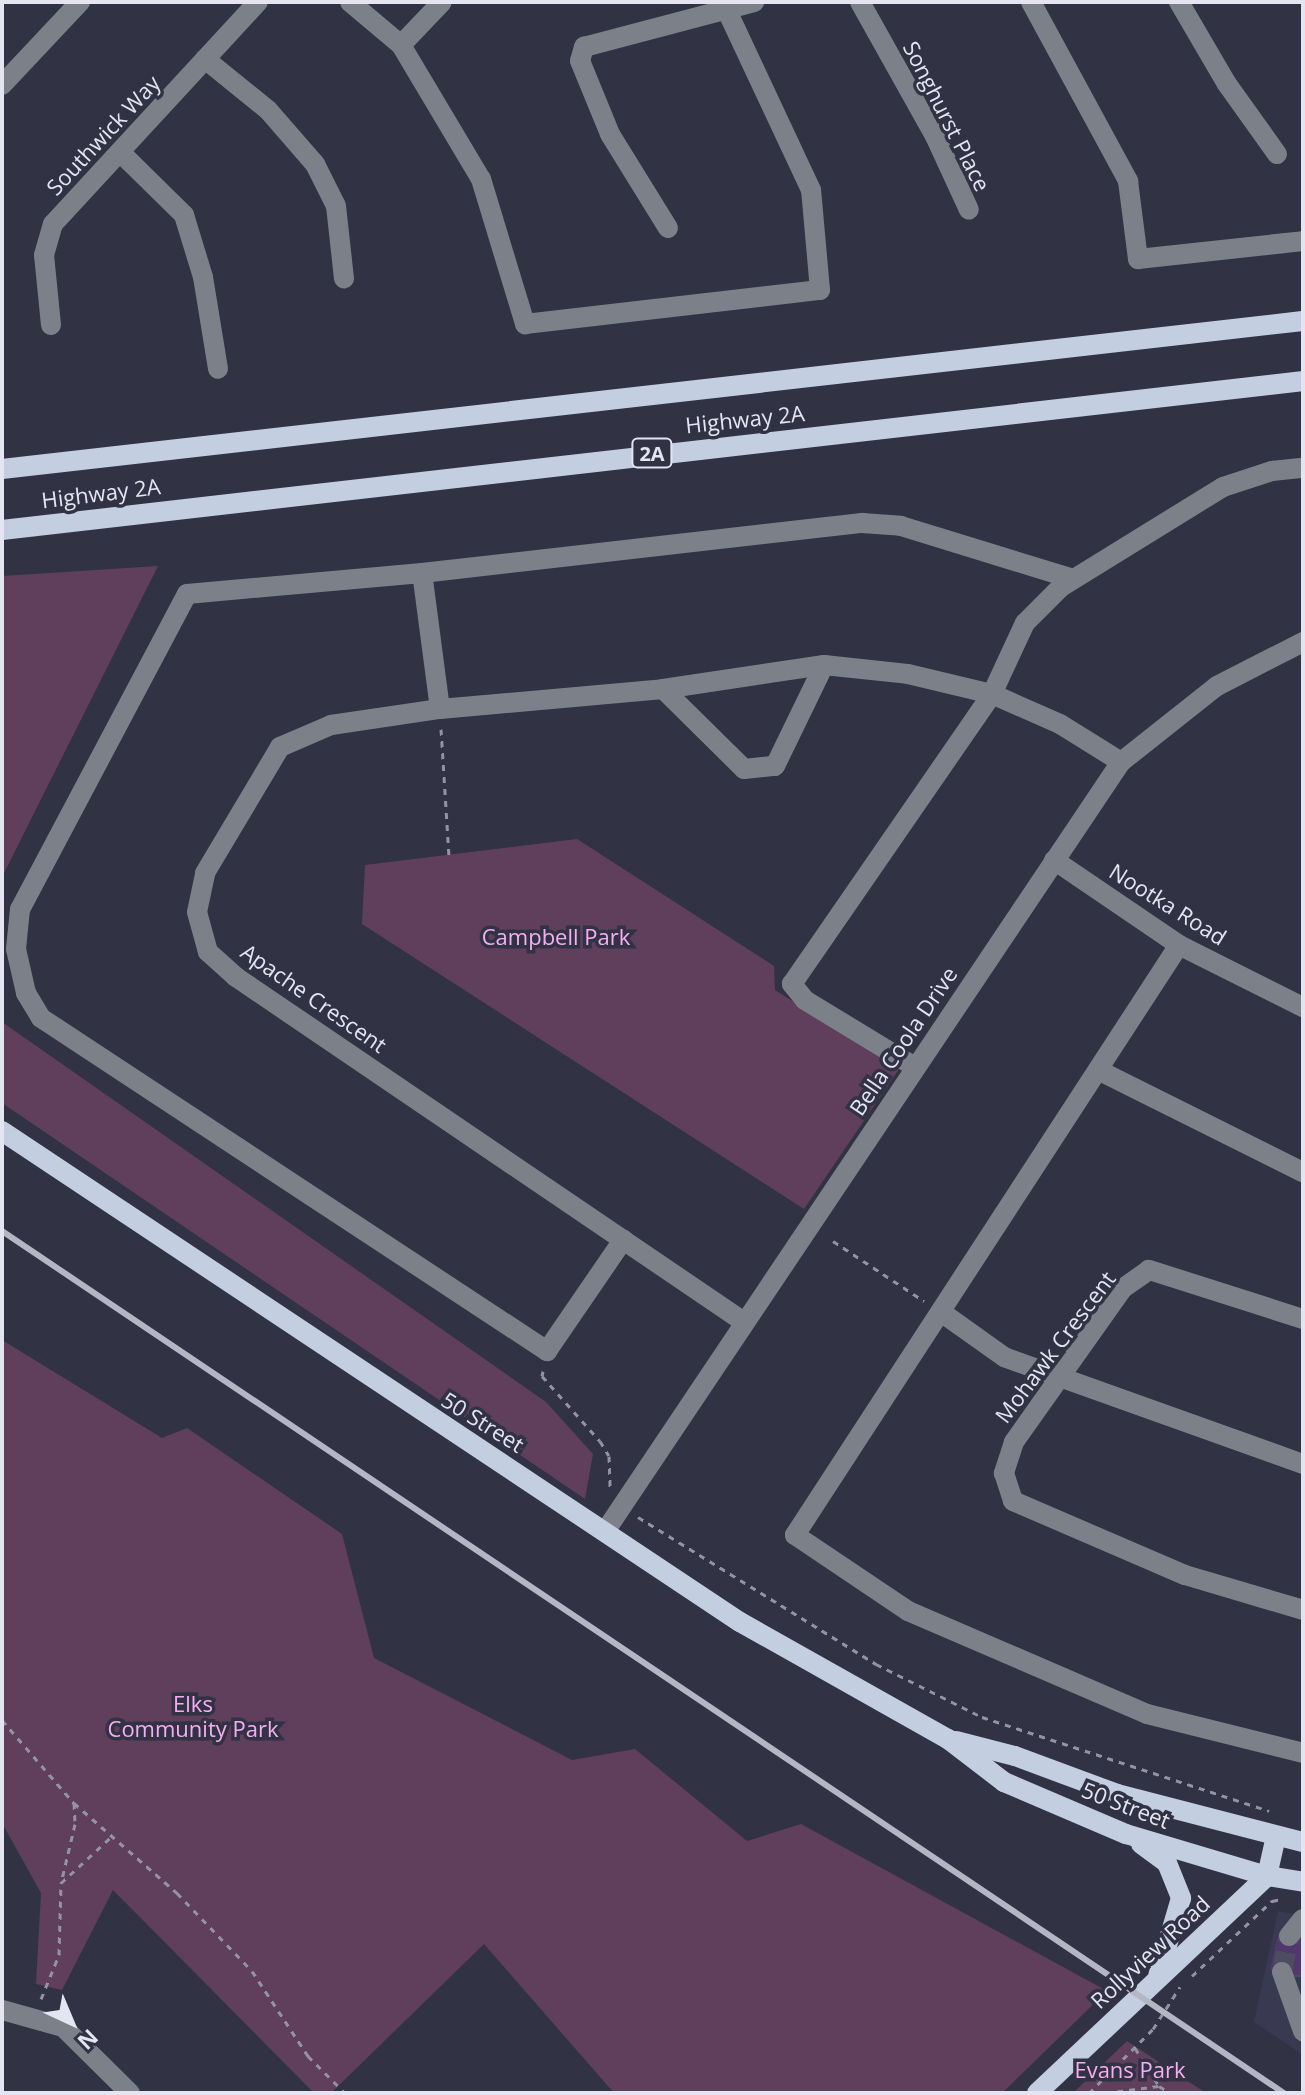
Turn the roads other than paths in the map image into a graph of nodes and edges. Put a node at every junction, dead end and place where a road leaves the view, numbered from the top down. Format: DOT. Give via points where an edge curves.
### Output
graph roads {
  1 [pos="80,2"];
  2 [pos="258,2"];
  3 [pos="350,2"];
  4 [pos="442,2"];
  5 [pos="754,2"];
  6 [pos="860,2"];
  7 [pos="1031,2"];
  8 [pos="1179,2"];
  9 [pos="725,6"];
  10 [pos="401,45"];
  11 [pos="205,59"];
  12 [pos="2,85"];
  13 [pos="120,152"];
  14 [pos="1277,154"];
  15 [pos="969,210"];
  16 [pos="668,228"];
  17 [pos="1303,241"];
  18 [pos="344,279"];
  19 [pos="1303,321"];
  20 [pos="51,325"];
  21 [pos="218,369"];
  22 [pos="1303,381"];
  23 [pos="1303,468"];
  24 [pos="2,469"];
  25 [pos="2,530"];
  26 [pos="422,573"];
  27 [pos="1073,579"];
  28 [pos="1303,642"];
  29 [pos="824,665"];
  30 [pos="663,689"];
  31 [pos="992,694"];
  32 [pos="440,709"];
  33 [pos="1121,762"];
  34 [pos="1054,860"];
  35 [pos="1179,945"];
  36 [pos="1303,1007"];
  37 [pos="915,1067"];
  38 [pos="1098,1070"];
  39 [pos="2,1131"];
  40 [pos="1303,1172"];
  41 [pos="623,1240"];
  42 [pos="941,1312"];
  43 [pos="1303,1319"];
  44 [pos="744,1322"];
  45 [pos="1060,1378"];
  46 [pos="1303,1464"];
  47 [pos="606,1530"];
  48 [pos="1303,1610"];
  49 [pos="948,1739"];
  50 [pos="1303,1753"];
  51 [pos="1126,1834"];
  52 [pos="1276,1836"];
  53 [pos="1303,1842"];
  54 [pos="1267,1876"];
  55 [pos="1299,1889"];
  56 [pos="1303,1919"];
  57 [pos="1289,1936"];
  58 [pos="1282,1972"];
  59 [pos="1158,1976"];
  60 [pos="1303,1977"];
  61 [pos="1289,1997"];
  62 [pos="2,2010"];
  63 [pos="1303,2031"];
  64 [pos="130,2093"];
  65 [pos="1037,2093"];
  1 -- 12 [label="street"];
  2 -- 11 [label="street, Southwick Way"];
  3 -- 10 [label="street"];
  4 -- 10 [label="street"];
  5 -- 9 [label="street"];
  6 -- 15 [label="street, Songhurst Place" via="935,136"];
  7 -- 17 [label="street" via="1128,181 1138,259"];
  8 -- 14 [label="street" via="1227,84"];
  9 -- 10 [label="street" via="811,190 820,290 525,324 481,179"];
  9 -- 16 [label="street" via="584,47 580,61 610,134"];
  11 -- 13 [label="street, Southwick Way"];
  11 -- 18 [label="street" via="268,110 315,164 336,206"];
  13 -- 20 [label="street, Southwick Way" via="53,224 44,255"];
  13 -- 21 [label="street" via="184,215 203,277"];
  19 -- 24 [label="main road, Highway 2A"];
  22 -- 25 [label="main road, Highway 2A / 2A"];
  23 -- 27 [label="street" via="1272,471 1223,487"];
  26 -- 27 [label="street" via="862,523 901,526"];
  26 -- 32 [label="street"];
  26 -- 41 [label="street" via="187,594 20,909 16,949 26,993 41,1018 547,1351"];
  27 -- 31 [label="street" via="1025,623"];
  28 -- 33 [label="street, Bella Coola Drive" via="1217,686"];
  29 -- 30 [label="street, Apache Crescent"];
  29 -- 30 [label="street" via="775,766 744,769"];
  29 -- 31 [label="street, Apache Crescent" via="908,674"];
  30 -- 32 [label="street, Apache Crescent"];
  31 -- 33 [label="street, Apache Crescent" via="1060,724"];
  31 -- 37 [label="street" via="792,984 805,1000"];
  32 -- 41 [label="street, Apache Crescent" via="331,725 280,747 205,873 197,912 208,952 236,977"];
  33 -- 34 [label="street, Bella Coola Drive"];
  34 -- 35 [label="street, Nootka Road"];
  34 -- 37 [label="street, Bella Coola Drive"];
  35 -- 36 [label="street, Nootka Road"];
  35 -- 38 [label="street"];
  37 -- 44 [label="street, Bella Coola Drive"];
  38 -- 40 [label="street"];
  38 -- 42 [label="street"];
  39 -- 47 [label="main road, 50 Street"];
  41 -- 44 [label="street, Apache Crescent"];
  42 -- 45 [label="street" via="1004,1357"];
  42 -- 50 [label="street" via="795,1535 908,1611 1147,1714"];
  43 -- 45 [label="street, Mohawk Crescent" via="1149,1270 1123,1288"];
  44 -- 47 [label="street, Bella Coola Drive"];
  45 -- 46 [label="street"];
  45 -- 48 [label="street, Mohawk Crescent" via="1014,1442 1004,1473 1013,1501 1185,1575"];
  47 -- 49 [label="main road, 50 Street" via="740,1622"];
  49 -- 51 [label="main road, 50 Street" via="1004,1782"];
  49 -- 52 [label="main road, 50 Street" via="1015,1756 1117,1794"];
  51 -- 54 [label="main road, 50 Street"];
  51 -- 59 [label="main road" via="1167,1863 1181,1898"];
  52 -- 53 [label="main road, 50 Street"];
  52 -- 54 [label="main road"];
  54 -- 55 [label="main road, 50 Street"];
  54 -- 59 [label="main road, Rollyview Road"];
  56 -- 57 [label="street"];
  58 -- 61 [label="street"];
  59 -- 65 [label="main road, Rollyview Road"];
  60 -- 61 [label="street"];
  61 -- 63 [label="street"];
  62 -- 64 [label="street" via="63,2027"];
}
